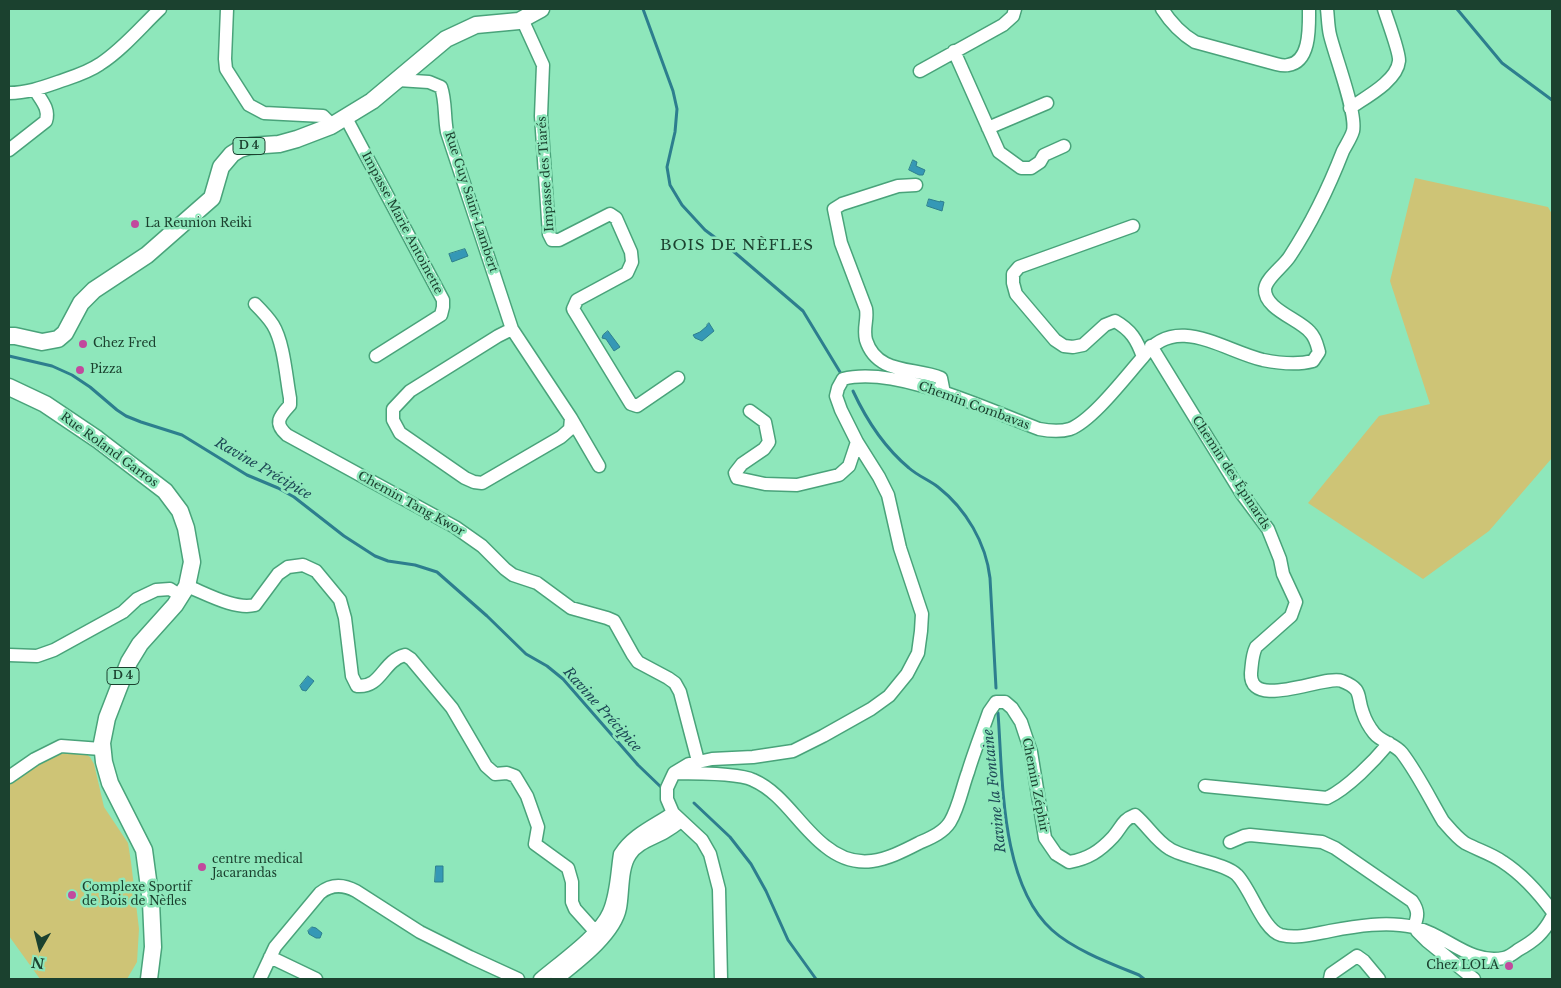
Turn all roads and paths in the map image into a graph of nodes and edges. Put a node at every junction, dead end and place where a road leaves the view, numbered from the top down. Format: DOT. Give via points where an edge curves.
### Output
graph roads {
  1 [pos="160,9"];
  2 [pos="227,9"];
  3 [pos="541,9"];
  4 [pos="1015,9"];
  5 [pos="1162,9"];
  6 [pos="1309,9"];
  7 [pos="1327,9"];
  8 [pos="1384,9"];
  9 [pos="522,19"];
  10 [pos="954,51"];
  11 [pos="920,71"];
  12 [pos="398,80"];
  13 [pos="35,90"];
  14 [pos="9,93"];
  15 [pos="1047,103"];
  16 [pos="1350,108"];
  17 [pos="346,118"];
  18 [pos="331,126"];
  19 [pos="988,128"];
  20 [pos="1064,146"];
  21 [pos="9,150"];
  22 [pos="916,185"];
  23 [pos="1133,226"];
  24 [pos="255,304"];
  25 [pos="512,329"];
  26 [pos="9,336"];
  27 [pos="1151,346"];
  28 [pos="376,356"];
  29 [pos="1143,357"];
  30 [pos="678,378"];
  31 [pos="9,387"];
  32 [pos="944,393"];
  33 [pos="750,411"];
  34 [pos="571,418"];
  35 [pos="857,442"];
  36 [pos="599,466"];
  37 [pos="184,591"];
  38 [pos="9,655"];
  39 [pos="1389,743"];
  40 [pos="101,749"];
  41 [pos="698,761"];
  42 [pos="674,773"];
  43 [pos="9,777"];
  44 [pos="1205,786"];
  45 [pos="677,817"];
  46 [pos="1230,842"];
  47 [pos="1552,911"];
  48 [pos="1552,917"];
  49 [pos="1414,927"];
  50 [pos="598,936"];
  51 [pos="270,957"];
  52 [pos="149,979"];
  53 [pos="260,979"];
  54 [pos="316,979"];
  55 [pos="518,979"];
  56 [pos="540,979"];
  57 [pos="556,979"];
  58 [pos="722,979"];
  59 [pos="1330,979"];
  60 [pos="1379,979"];
  61 [pos="1474,979"];
  1 -- 13 [label="street" via="100,64"];
  2 -- 18 [label="street" via="226,69 249,105 264,113 323,116"];
  3 -- 9 [label="main road, D 4"];
  4 -- 10 [label="street" via="1013,16 1002,25"];
  5 -- 6 [label="street" via="1183,35 1195,42 1289,65 1300,59 1307,46"];
  7 -- 16 [label="street" via="1330,34"];
  8 -- 16 [label="street" via="1400,59 1397,71"];
  9 -- 12 [label="main road, D 4" via="476,25 446,39"];
  9 -- 30 [label="street, Impasse des Tiarés" via="543,65 540,116 549,234 552,240 559,240 610,214 616,218 631,252 632,262 627,273 577,300 573,309 631,404 636,406"];
  10 -- 11 [label="street"];
  10 -- 19 [label="street"];
  12 -- 17 [label="main road, D 4"];
  12 -- 25 [label="street, Rue Guy Saint-Lambert" via="429,82 441,87 448,132"];
  13 -- 14 [label="street"];
  13 -- 21 [label="street" via="47,109 46,121"];
  15 -- 19 [label="street"];
  16 -- 27 [label="street" via="1353,131 1333,178 1289,258 1265,289 1266,297 1274,307 1300,323 1317,342 1319,352 1313,361 1303,364 1263,360 1193,336 1177,336"];
  17 -- 18 [label="main road, D 4"];
  17 -- 28 [label="street, Impasse Marie Antoinette" via="444,307 441,315"];
  18 -- 26 [label="main road, D 4" via="279,144 240,149 221,167 212,198 147,255 94,290 81,303 65,334 58,340 42,342"];
  19 -- 20 [label="street" via="999,152 1021,168 1031,168 1040,162 1044,154"];
  22 -- 32 [label="street" via="898,186 834,209 841,244 866,309 864,326 867,341 877,359 896,368 941,378"];
  23 -- 29 [label="street" via="1019,267 1013,274 1013,284 1016,294 1055,340 1064,346 1083,345 1105,325 1115,321 1126,327 1138,343"];
  24 -- 41 [label="street, Chemin Tang Kwor" via="265,313 279,337 290,398 290,405 280,416 278,424 282,431 455,527 482,546 513,575 537,583 571,608 614,621 638,662 675,683"];
  25 -- 34 [label="street, Rue Guy Saint-Lambert"];
  25 -- 34 [label="street" via="410,391 393,409 393,420 400,433 465,478 482,483 561,437 570,429"];
  27 -- 29 [label="street, Chemin Combavas"];
  27 -- 39 [label="street, Chemin des Épinards" via="1242,494 1268,529 1296,602 1291,616 1252,653 1251,677 1255,685 1264,690 1282,691 1339,679 1353,686 1360,695 1362,713 1375,734"];
  29 -- 32 [label="street, Chemin Combavas" via="1083,422 1069,429 1039,429"];
  31 -- 37 [label="main road, Rue Roland Garros / D 4" via="45,404 90,434 165,491 180,511 186,528 192,562"];
  32 -- 35 [label="street, Chemin Combavas" via="871,376 843,379 836,396"];
  33 -- 35 [label="street" via="765,422 769,442 742,464 735,474 737,478 766,484 796,485 839,475 849,466"];
  34 -- 36 [label="street, Rue Guy Saint-Lambert"];
  35 -- 41 [label="street, Chemin Combavas" via="888,495 900,548 922,614 918,653 907,674 889,696 793,751"];
  37 -- 38 [label="street" via="156,590 54,650 37,656"];
  37 -- 40 [label="main road, Rue Roland Garros / D 4" via="140,644 130,662 107,718"];
  37 -- 50 [label="street" via="247,607 255,605 278,574 288,567 303,565 316,572 340,600 352,676 357,686 365,687 375,682 395,658 405,655 411,659 452,708 486,766 494,774 507,772 515,776 527,796 538,827 535,844 568,868 575,909"];
  39 -- 44 [label="street" via="1336,794 1327,798"];
  39 -- 47 [label="street, Chemin des Épinards" via="1401,751 1452,832 1520,874"];
  40 -- 43 [label="street" via="61,746 34,759"];
  40 -- 52 [label="main road, Rue Roland Garros / D 4" via="110,783 144,850 153,947"];
  41 -- 42 [label="street, Chemin Combavas"];
  42 -- 45 [label="street" via="666,788 667,799"];
  42 -- 49 [label="street, Chemin Zéphir" via="751,778 768,788 824,846 839,856 877,861 932,837 950,822 990,712 996,702 1005,702 1021,722 1031,752 1045,838 1056,854 1069,862 1083,860 1099,850 1126,818 1135,815 1160,843 1172,851 1236,873 1269,926 1280,935 1298,937 1393,924"];
  45 -- 50 [label="street" via="665,832 640,845 630,855 617,921"];
  45 -- 58 [label="street" via="702,840 710,854 719,889"];
  46 -- 49 [label="street" via="1250,835 1322,842 1335,848 1412,901 1419,914"];
  48 -- 49 [label="street, Chemin Zéphir" via="1536,939 1506,958 1474,956"];
  49 -- 61 [label="street" via="1426,941"];
  50 -- 56 [label="street"];
  50 -- 57 [label="street"];
  51 -- 53 [label="street"];
  51 -- 54 [label="street"];
  51 -- 55 [label="street" via="326,888 341,886 356,891 420,932"];
  59 -- 60 [label="street" via="1331,974 1357,956"];
}
